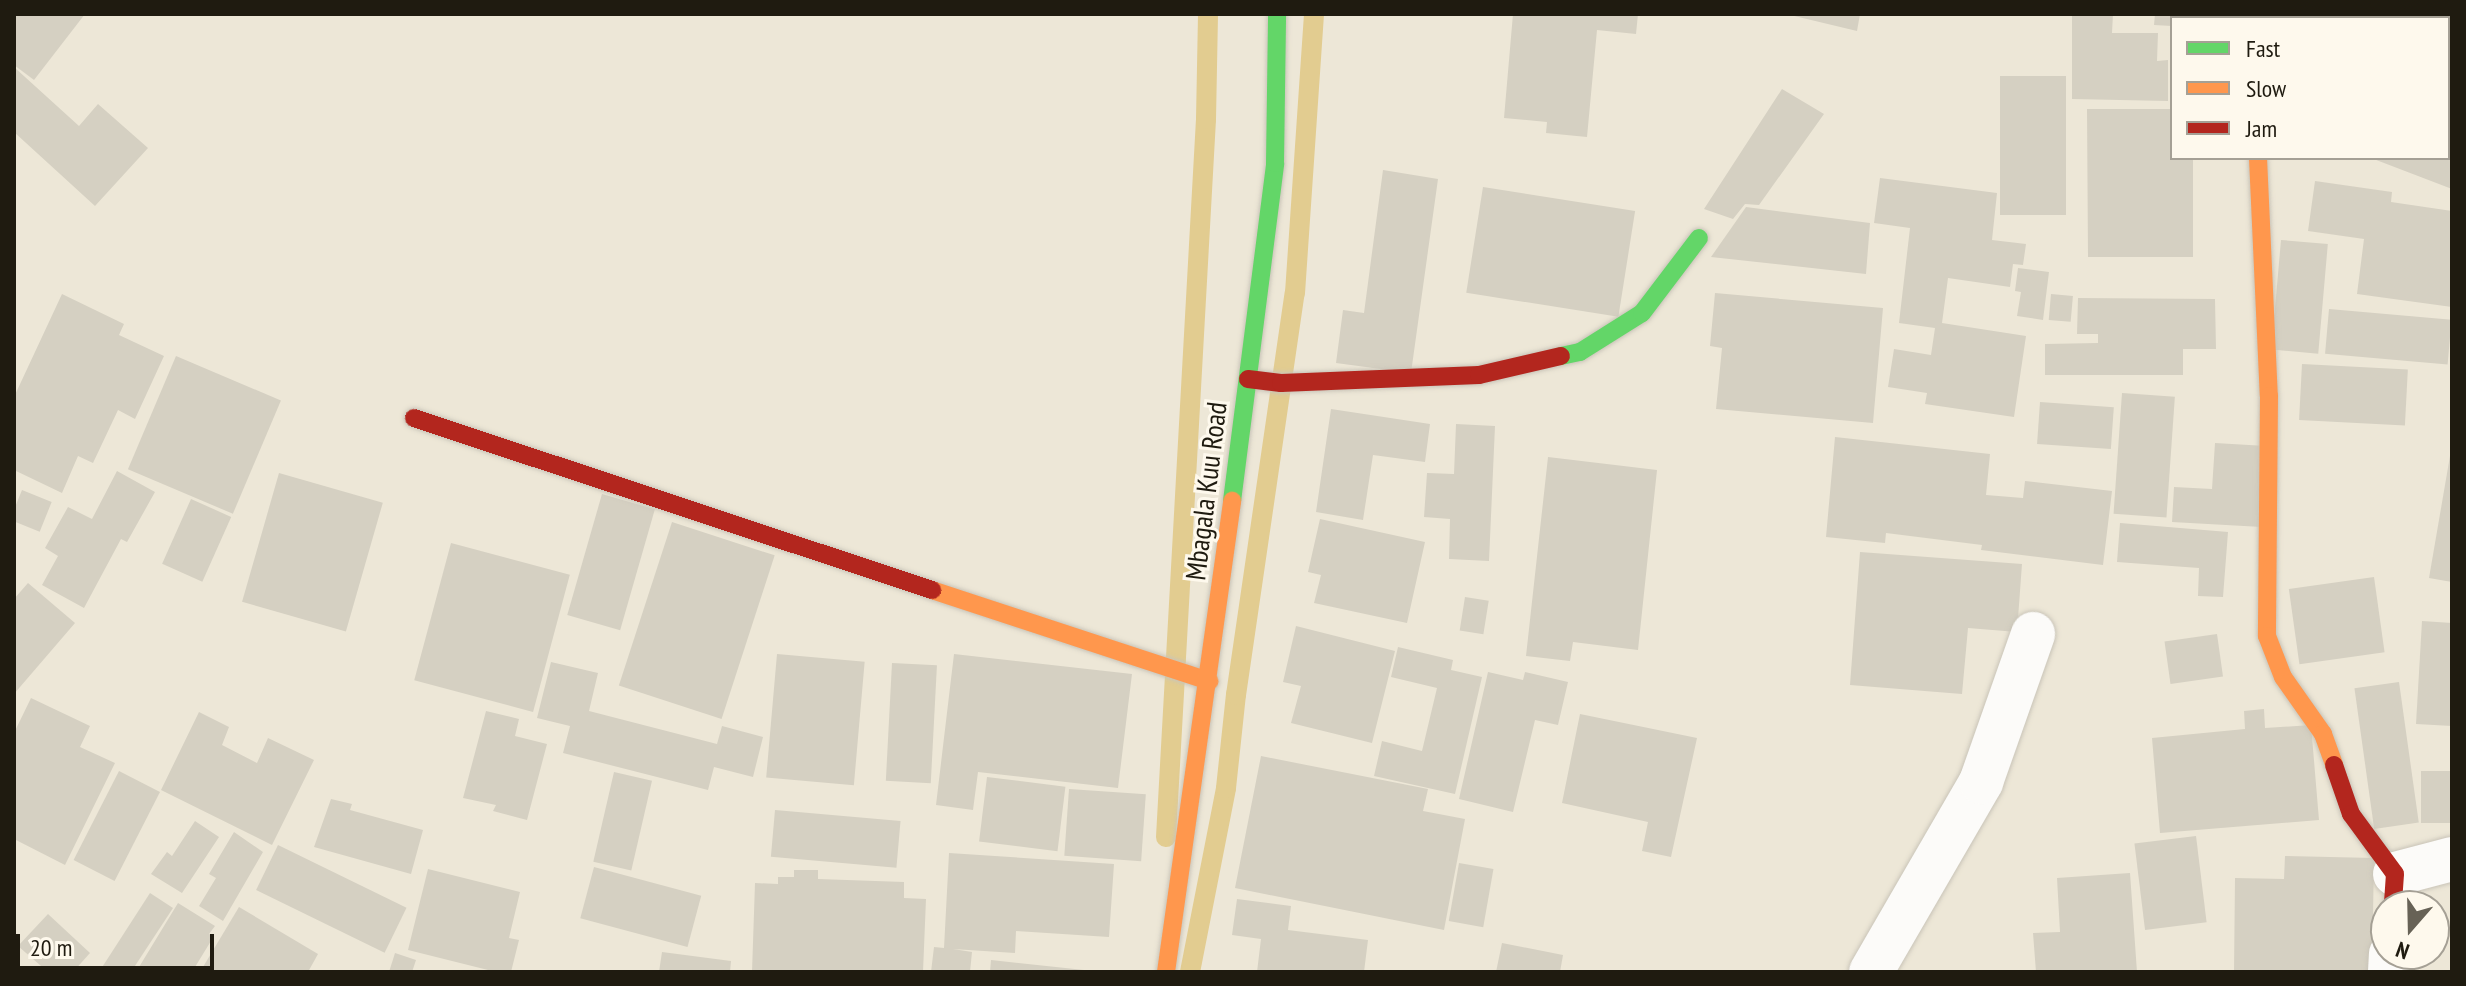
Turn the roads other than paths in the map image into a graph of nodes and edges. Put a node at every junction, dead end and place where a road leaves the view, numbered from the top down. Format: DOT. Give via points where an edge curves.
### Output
graph roads {
  1 [pos="1277,14"];
  2 [pos="2258,160"];
  3 [pos="1699,238"];
  4 [pos="1248,379"];
  5 [pos="414,418"];
  6 [pos="2033,634"];
  7 [pos="1209,681"];
  8 [pos="2452,859"];
  9 [pos="2394,890"];
  10 [pos="1166,972"];
  11 [pos="1871,972"];
  1 -- 4 [label="street, Mbagala Kuu Road" via="1275,163"];
  2 -- 9 [label="street" via="2269,396 2267,636 2283,677 2323,734 2351,814"];
  3 -- 4 [label="street" via="1642,313 1580,352 1479,375 1281,383"];
  4 -- 7 [label="street, Mbagala Kuu Road"];
  5 -- 7 [label="street"];
  6 -- 11 [label="street" via="1981,782"];
  7 -- 10 [label="street, Mbagala Kuu Road"];
  8 -- 9 [label="street"];
}
